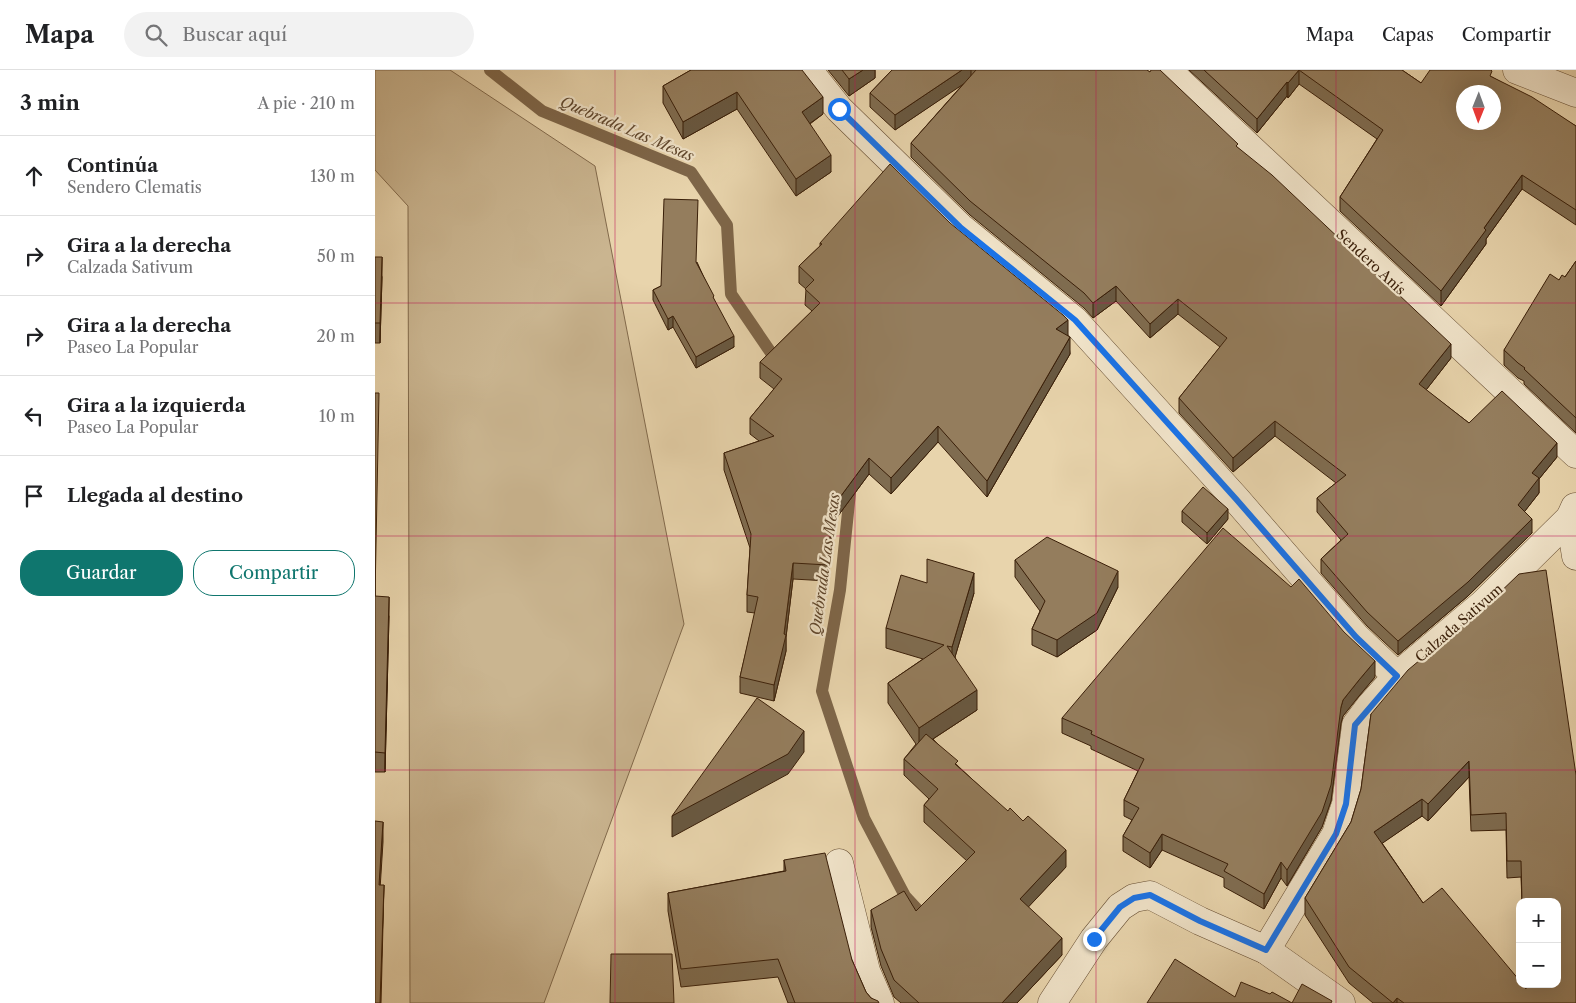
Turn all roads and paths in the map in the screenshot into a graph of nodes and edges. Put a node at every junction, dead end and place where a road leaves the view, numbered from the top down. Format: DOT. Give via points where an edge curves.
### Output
graph roads {
  1 [pos="808,70"];
  2 [pos="1167,70"];
  3 [pos="1517,70"];
  4 [pos="1576,93"];
  5 [pos="1576,454"];
  6 [pos="1573,512"];
  7 [pos="1576,556"];
  8 [pos="1397,676"];
  9 [pos="839,863"];
  10 [pos="1266,950"];
  11 [pos="880,1003"];
  12 [pos="1052,1003"];
  13 [pos="1341,1003"];
  1 -- 8 [label="street" via="839,109 960,227 1075,320 1356,637"];
  2 -- 5 [label="street, Sendero Anís"];
  3 -- 4 [label="street"];
  6 -- 7 [label="street"];
  6 -- 8 [label="street, Calzada Sativum" via="1483,604"];
  8 -- 10 [label="street, Calzada Sativum" via="1355,725 1346,804 1336,834"];
  9 -- 11 [label="street" via="866,971"];
  10 -- 12 [label="street" via="1150,895 1134,898 1120,907 1094,939"];
  10 -- 13 [label="street"];
}
